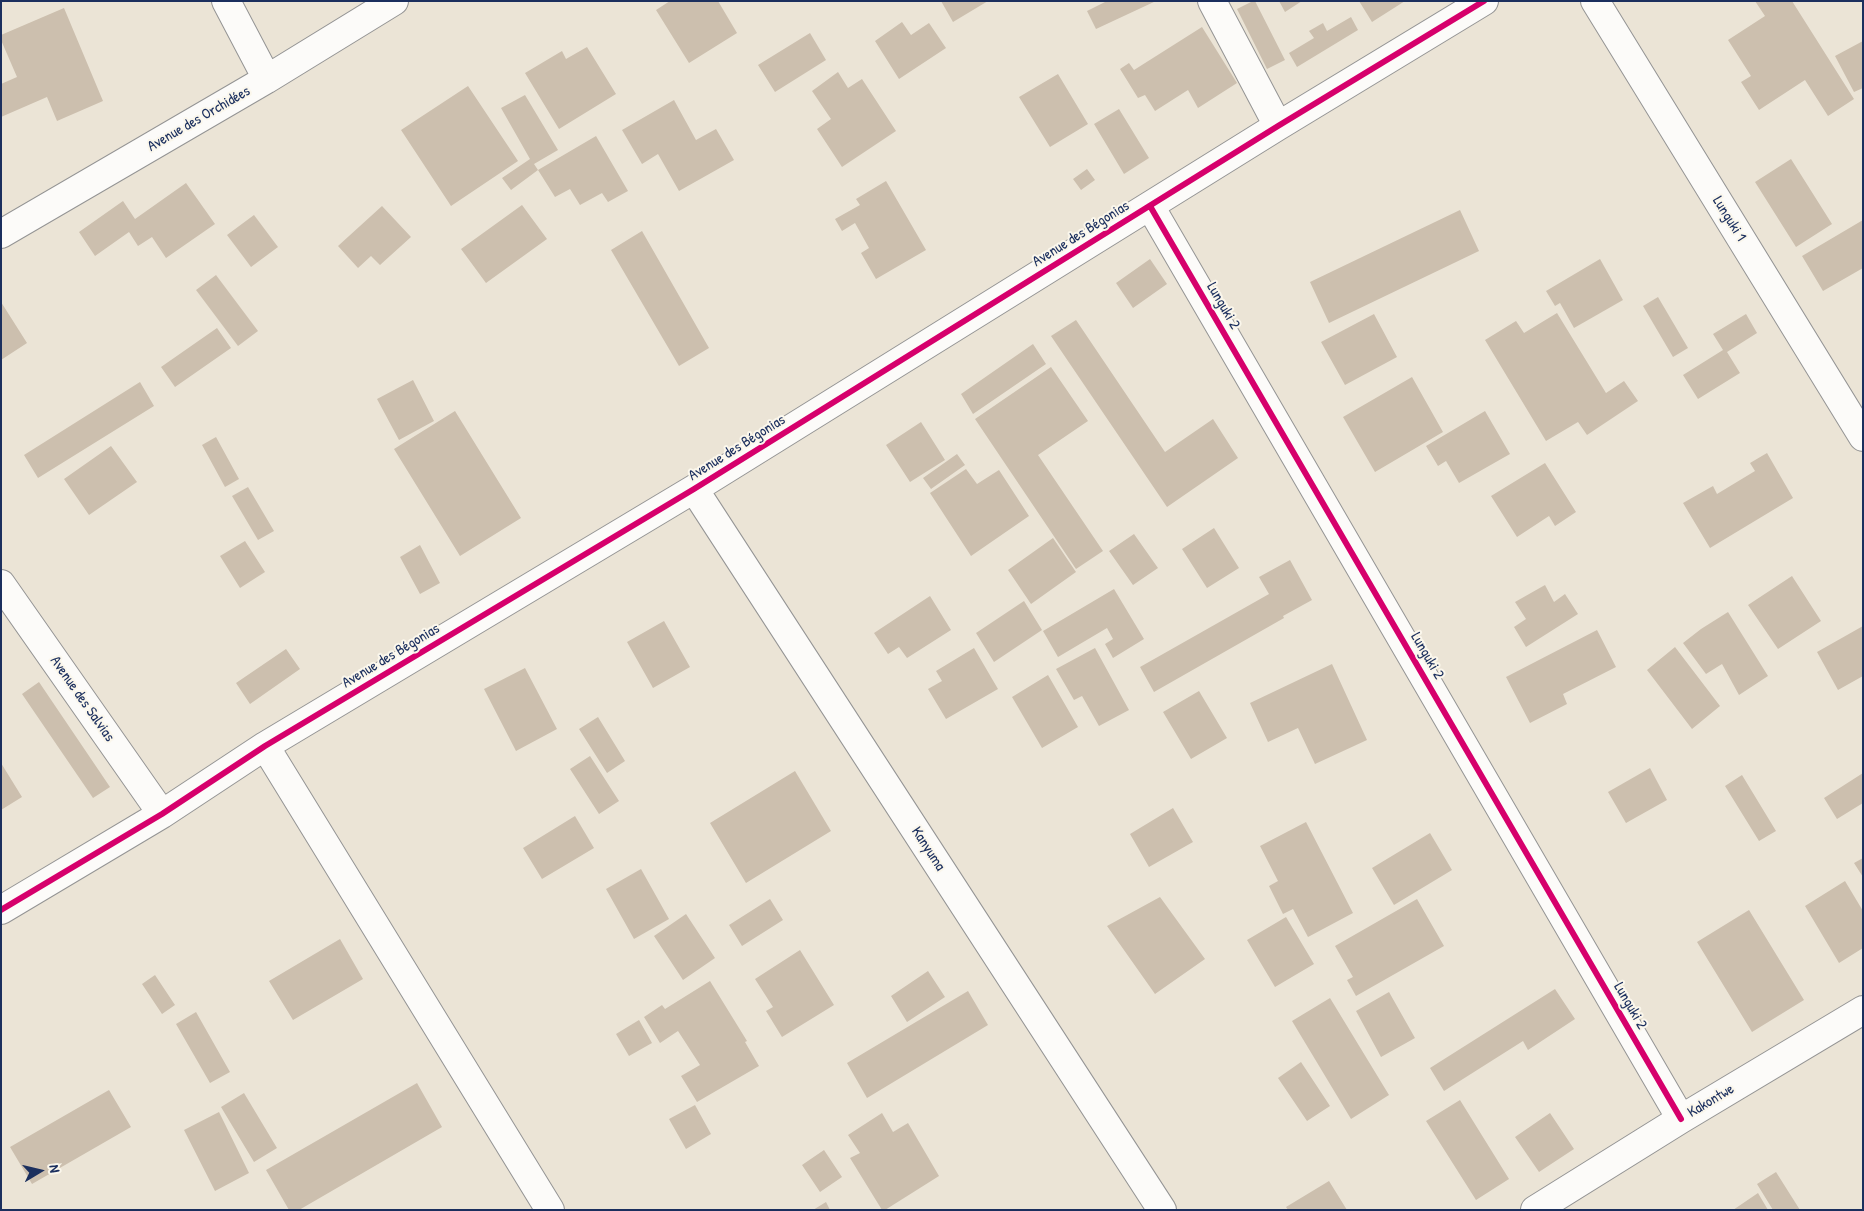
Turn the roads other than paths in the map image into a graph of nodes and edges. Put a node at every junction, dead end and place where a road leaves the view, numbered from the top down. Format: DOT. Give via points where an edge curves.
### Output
graph roads {
  1 [pos="226,1"];
  2 [pos="394,1"];
  3 [pos="1212,1"];
  4 [pos="1484,1"];
  5 [pos="1595,1"];
  6 [pos="267,79"];
  7 [pos="1278,126"];
  8 [pos="1150,206"];
  9 [pos="1,234"];
  10 [pos="1863,437"];
  11 [pos="694,489"];
  12 [pos="1,584"];
  13 [pos="265,746"];
  14 [pos="162,814"];
  15 [pos="1,910"];
  16 [pos="1863,1010"];
  17 [pos="1681,1119"];
  18 [pos="550,1210"];
  19 [pos="1162,1210"];
  20 [pos="1535,1210"];
  1 -- 6 [label="street"];
  2 -- 6 [label="street, Avenue des Orchidées"];
  3 -- 7 [label="street"];
  4 -- 7 [label="street, Avenue des Bégonias"];
  5 -- 10 [label="street, Lunguki 1"];
  6 -- 9 [label="street, Avenue des Orchidées"];
  7 -- 8 [label="street, Avenue des Bégonias"];
  8 -- 11 [label="street, Avenue des Bégonias"];
  8 -- 17 [label="street, Lunguki 2"];
  11 -- 13 [label="street, Avenue des Bégonias"];
  11 -- 19 [label="street, Kanyuma"];
  12 -- 14 [label="street, Avenue des Salvias"];
  13 -- 14 [label="street, Avenue des Bégonias"];
  13 -- 18 [label="street"];
  14 -- 15 [label="street, Avenue des Bégonias"];
  16 -- 17 [label="street, Kakontwe"];
  17 -- 20 [label="street, Kakontwe"];
}
